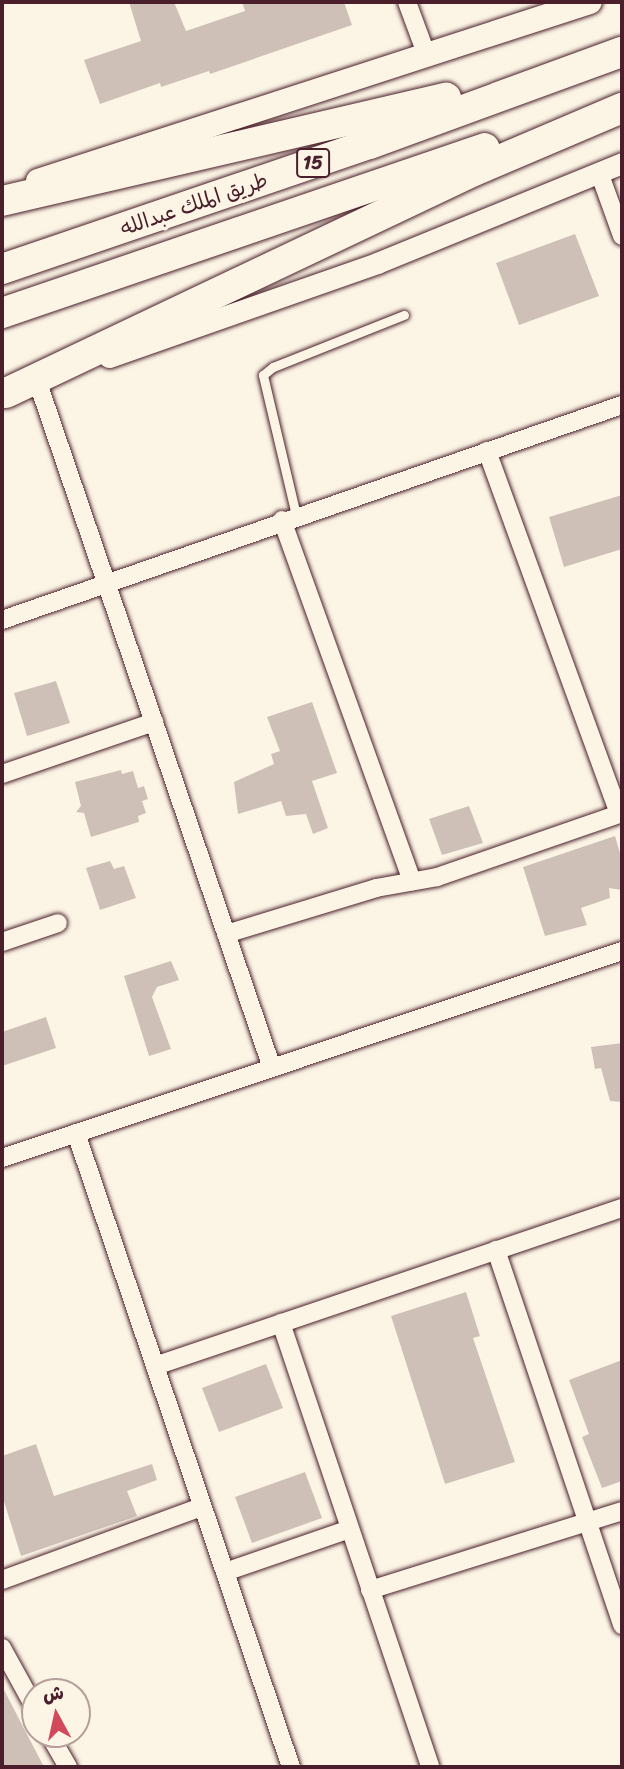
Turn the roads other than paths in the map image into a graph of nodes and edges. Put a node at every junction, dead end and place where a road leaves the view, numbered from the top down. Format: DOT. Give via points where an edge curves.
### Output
graph roads {
  1 [pos="407,2"];
  2 [pos="590,2"];
  3 [pos="622,51"];
  4 [pos="427,56"];
  5 [pos="622,101"];
  6 [pos="622,108"];
  7 [pos="622,163"];
  8 [pos="599,172"];
  9 [pos="2,194"];
  10 [pos="2,201"];
  11 [pos="622,236"];
  12 [pos="2,269"];
  13 [pos="2,313"];
  14 [pos="404,315"];
  15 [pos="38,383"];
  16 [pos="4,394"];
  17 [pos="622,405"];
  18 [pos="487,451"];
  19 [pos="289,517"];
  20 [pos="107,586"];
  21 [pos="2,620"];
  22 [pos="154,722"];
  23 [pos="2,774"];
  24 [pos="621,813"];
  25 [pos="412,881"];
  26 [pos="58,923"];
  27 [pos="226,934"];
  28 [pos="2,942"];
  29 [pos="622,951"];
  30 [pos="272,1068"];
  31 [pos="76,1133"];
  32 [pos="2,1158"];
  33 [pos="622,1208"];
  34 [pos="496,1250"];
  35 [pos="281,1323"];
  36 [pos="155,1366"];
  37 [pos="202,1507"];
  38 [pos="622,1511"];
  39 [pos="586,1522"];
  40 [pos="350,1529"];
  41 [pos="225,1572"];
  42 [pos="2,1580"];
  43 [pos="370,1590"];
  44 [pos="622,1625"];
  45 [pos="2,1648"];
  46 [pos="21,1683"];
  47 [pos="57,1748"];
  48 [pos="68,1767"];
  49 [pos="290,1767"];
  50 [pos="430,1767"];
  1 -- 4 [label="street"];
  2 -- 4 [label="main road"];
  3 -- 10 [label="highway" via="397,111"];
  3 -- 12 [label="highway, طريق الملك عبدالله / 15" via="370,144"];
  4 -- 9 [label="main road" via="180,131"];
  5 -- 13 [label="highway, طريق الملك عبدالله / 15"];
  6 -- 16 [label="highway" via="474,171"];
  7 -- 8 [label="street"];
  8 -- 11 [label="street"];
  8 -- 15 [label="street" via="377,263"];
  14 -- 19 [label="lane" via="263,375"];
  15 -- 16 [label="street"];
  15 -- 20 [label="street"];
  17 -- 18 [label="street"];
  18 -- 19 [label="street"];
  18 -- 24 [label="street"];
  19 -- 20 [label="street"];
  19 -- 25 [label="street"];
  20 -- 21 [label="street"];
  20 -- 22 [label="street"];
  22 -- 23 [label="street"];
  22 -- 27 [label="street"];
  24 -- 25 [label="street" via="437,877"];
  25 -- 27 [label="street"];
  26 -- 28 [label="street"];
  27 -- 30 [label="street"];
  29 -- 30 [label="street"];
  30 -- 31 [label="street"];
  31 -- 32 [label="street"];
  31 -- 36 [label="street"];
  33 -- 34 [label="street"];
  34 -- 35 [label="street"];
  34 -- 39 [label="street"];
  35 -- 36 [label="street"];
  35 -- 40 [label="street"];
  36 -- 37 [label="street"];
  37 -- 41 [label="street"];
  37 -- 42 [label="street"];
  38 -- 39 [label="street"];
  39 -- 43 [label="street"];
  39 -- 44 [label="street"];
  40 -- 41 [label="street"];
  40 -- 43 [label="street"];
  41 -- 49 [label="street"];
  43 -- 50 [label="street"];
  45 -- 46 [label="street"];
  47 -- 48 [label="street"];
}
